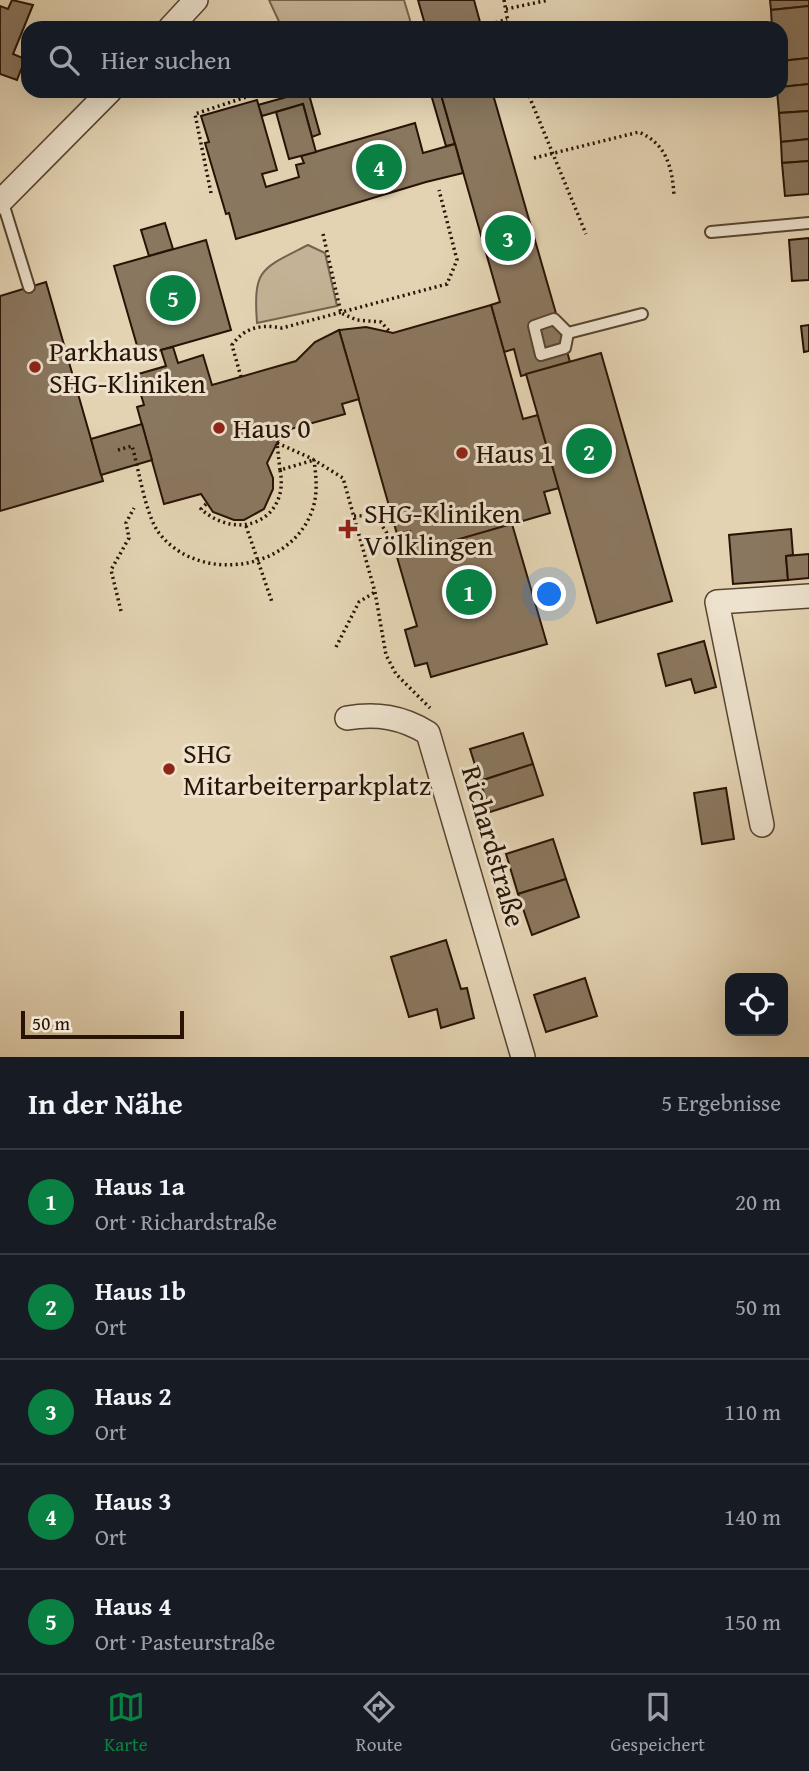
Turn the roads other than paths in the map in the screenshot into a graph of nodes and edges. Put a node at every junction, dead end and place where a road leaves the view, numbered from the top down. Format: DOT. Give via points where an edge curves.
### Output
graph roads {
  1 [pos="197,0"];
  2 [pos="177,21"];
  3 [pos="103,98"];
  4 [pos="1,200"];
  5 [pos="809,223"];
  6 [pos="711,232"];
  7 [pos="29,287"];
  8 [pos="642,314"];
  9 [pos="568,333"];
  10 [pos="809,596"];
  11 [pos="347,718"];
  12 [pos="762,825"];
  13 [pos="523,1057"];
  1 -- 2 [label="street"];
  3 -- 4 [label="street"];
  4 -- 7 [label="lane"];
  5 -- 6 [label="lane"];
  8 -- 9 [label="lane"];
  10 -- 12 [label="street" via="717,602"];
  11 -- 13 [label="street, Richardstraße" via="390,717 428,733"];
}
